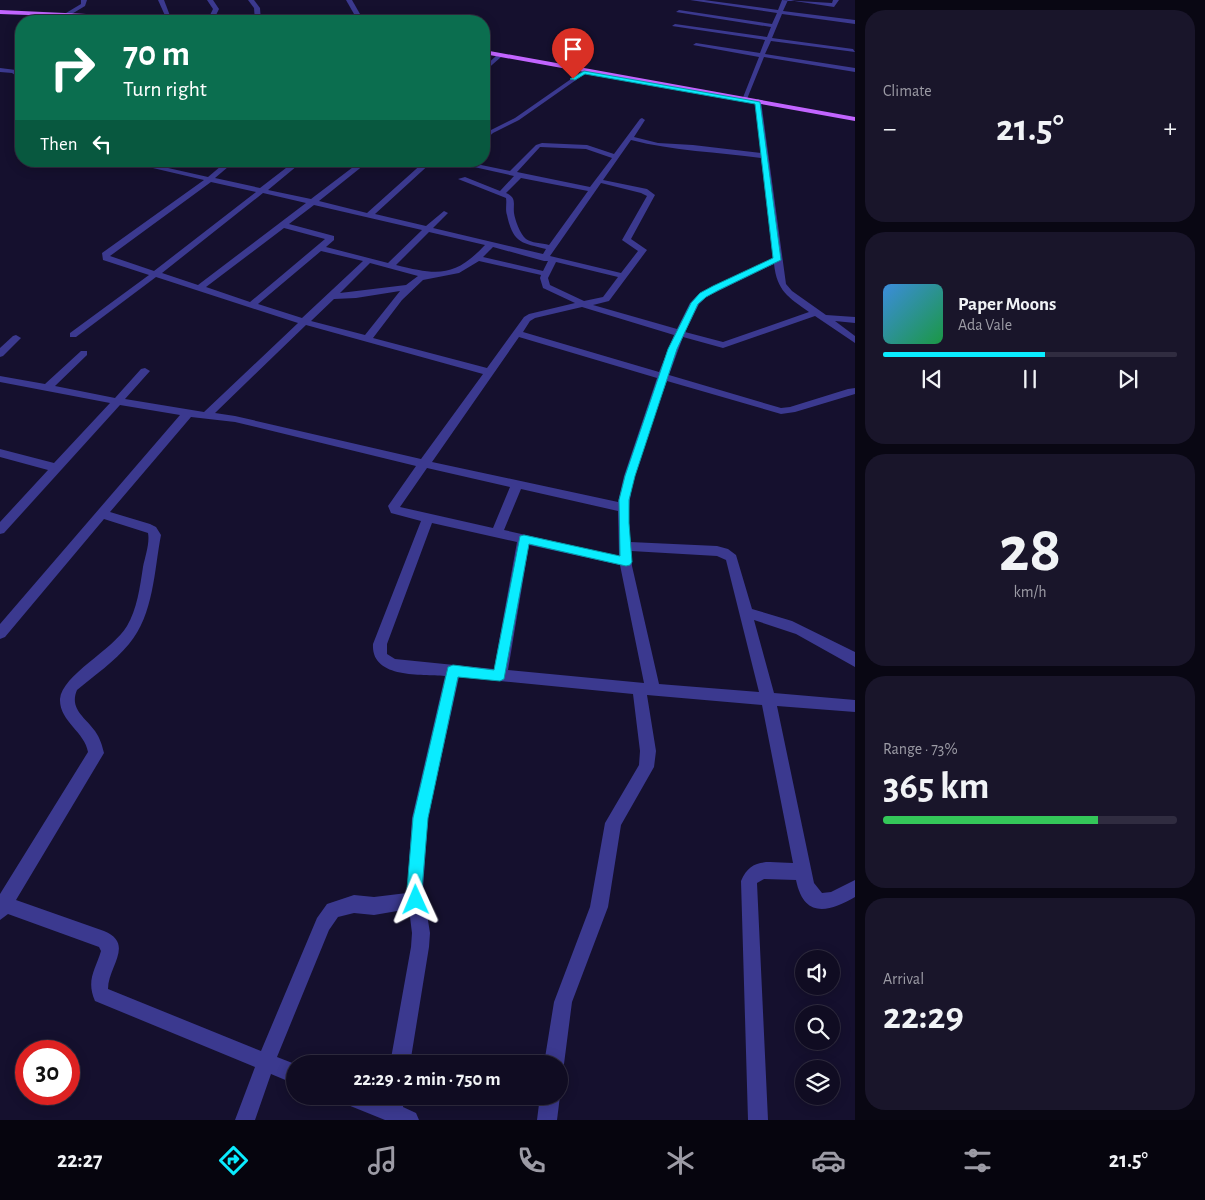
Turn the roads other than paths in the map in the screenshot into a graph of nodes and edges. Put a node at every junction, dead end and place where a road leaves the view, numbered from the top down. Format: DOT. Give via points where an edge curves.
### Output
graph roads {
  1 [pos="84,0"];
  2 [pos="161,0"];
  3 [pos="210,0"];
  4 [pos="251,0"];
  5 [pos="350,0"];
  6 [pos="693,0"];
  7 [pos="784,0"];
  8 [pos="790,0"];
  9 [pos="836,0"];
  10 [pos="679,12"];
  11 [pos="780,12"];
  12 [pos="0,13"];
  13 [pos="68,14"];
  14 [pos="62,15"];
  15 [pos="82,15"];
  16 [pos="165,15"];
  17 [pos="213,15"];
  18 [pos="258,15"];
  19 [pos="358,15"];
  20 [pos="855,22"];
  21 [pos="675,26"];
  22 [pos="774,26"];
  23 [pos="768,39"];
  24 [pos="696,45"];
  25 [pos="852,51"];
  26 [pos="490,54"];
  27 [pos="490,55"];
  28 [pos="761,55"];
  29 [pos="498,57"];
  30 [pos="490,64"];
  31 [pos="0,70"];
  32 [pos="855,70"];
  33 [pos="15,72"];
  34 [pos="584,72"];
  35 [pos="744,99"];
  36 [pos="758,102"];
  37 [pos="642,120"];
  38 [pos="855,120"];
  39 [pos="490,131"];
  40 [pos="630,138"];
  41 [pos="765,156"];
  42 [pos="617,157"];
  43 [pos="156,167"];
  44 [pos="224,167"];
  45 [pos="292,167"];
  46 [pos="358,167"];
  47 [pos="423,167"];
  48 [pos="484,167"];
  49 [pos="515,174"];
  50 [pos="210,178"];
  51 [pos="462,179"];
  52 [pos="600,181"];
  53 [pos="263,190"];
  54 [pos="593,190"];
  55 [pos="501,194"];
  56 [pos="313,202"];
  57 [pos="444,213"];
  58 [pos="368,216"];
  59 [pos="284,225"];
  60 [pos="426,230"];
  61 [pos="490,246"];
  62 [pos="321,248"];
  63 [pos="551,248"];
  64 [pos="478,258"];
  65 [pos="549,259"];
  66 [pos="369,260"];
  67 [pos="777,260"];
  68 [pos="390,266"];
  69 [pos="155,274"];
  70 [pos="546,274"];
  71 [pos="425,275"];
  72 [pos="624,276"];
  73 [pos="409,287"];
  74 [pos="200,288"];
  75 [pos="331,296"];
  76 [pos="252,305"];
  77 [pos="585,305"];
  78 [pos="820,315"];
  79 [pos="855,320"];
  80 [pos="304,322"];
  81 [pos="517,332"];
  82 [pos="680,333"];
  83 [pos="73,335"];
  84 [pos="16,338"];
  85 [pos="367,339"];
  86 [pos="855,340"];
  87 [pos="84,353"];
  88 [pos="0,354"];
  89 [pos="145,371"];
  90 [pos="490,372"];
  91 [pos="664,375"];
  92 [pos="0,379"];
  93 [pos="47,388"];
  94 [pos="855,391"];
  95 [pos="118,402"];
  96 [pos="187,414"];
  97 [pos="206,416"];
  98 [pos="0,453"];
  99 [pos="424,464"];
  100 [pos="57,468"];
  101 [pos="517,484"];
  102 [pos="624,508"];
  103 [pos="101,514"];
  104 [pos="428,518"];
  105 [pos="0,530"];
  106 [pos="497,533"];
  107 [pos="524,539"];
  108 [pos="625,546"];
  109 [pos="626,562"];
  110 [pos="746,613"];
  111 [pos="0,633"];
  112 [pos="855,661"];
  113 [pos="453,671"];
  114 [pos="500,676"];
  115 [pos="646,689"];
  116 [pos="768,699"];
  117 [pos="855,706"];
  118 [pos="803,872"];
  119 [pos="855,888"];
  120 [pos="416,900"];
  121 [pos="1,906"];
  122 [pos="402,1055"];
  123 [pos="555,1055"];
  124 [pos="266,1062"];
  125 [pos="286,1070"];
  126 [pos="381,1105"];
  127 [pos="549,1105"];
  128 [pos="398,1110"];
  129 [pos="245,1120"];
  130 [pos="547,1120"];
  131 [pos="758,1120"];
  1 -- 13 [label="street" via="83,5"];
  2 -- 16 [label="street"];
  3 -- 17 [label="street" via="216,9"];
  4 -- 18 [label="street"];
  5 -- 19 [label="street"];
  6 -- 11 [label="street"];
  7 -- 11 [label="street"];
  8 -- 9 [label="street" via="834,5"];
  10 -- 22 [label="street"];
  11 -- 20 [label="street"];
  11 -- 22 [label="street"];
  12 -- 13 [label="main road"];
  12 -- 14 [label="main road"];
  13 -- 15 [label="main road"];
  21 -- 23 [label="street"];
  22 -- 23 [label="street"];
  23 -- 25 [label="street"];
  23 -- 28 [label="street"];
  24 -- 28 [label="street"];
  26 -- 35 [label="main road"];
  27 -- 29 [label="main road"];
  28 -- 32 [label="street"];
  28 -- 35 [label="street"];
  29 -- 30 [label="street"];
  29 -- 34 [label="main road"];
  31 -- 33 [label="street"];
  34 -- 36 [label="main road"];
  34 -- 39 [label="street" via="517,119"];
  35 -- 36 [label="main road"];
  36 -- 38 [label="main road"];
  36 -- 41 [label="street"];
  37 -- 40 [label="street"];
  40 -- 41 [label="street" via="658,145"];
  40 -- 42 [label="street"];
  41 -- 67 [label="street"];
  42 -- 49 [label="street" via="597,149 542,145"];
  42 -- 52 [label="street"];
  43 -- 50 [label="street"];
  44 -- 50 [label="street"];
  45 -- 53 [label="street"];
  46 -- 56 [label="street"];
  47 -- 58 [label="street"];
  48 -- 49 [label="street"];
  49 -- 54 [label="street"];
  49 -- 55 [label="street"];
  50 -- 53 [label="street"];
  50 -- 69 [label="street" via="105,255"];
  51 -- 55 [label="street"];
  52 -- 54 [label="street"];
  52 -- 72 [label="street" via="651,195 626,240 643,250"];
  53 -- 56 [label="street"];
  53 -- 69 [label="street"];
  54 -- 63 [label="street"];
  55 -- 63 [label="street" via="511,202 511,218 516,233 523,240"];
  56 -- 58 [label="street"];
  56 -- 59 [label="street"];
  57 -- 60 [label="street"];
  58 -- 60 [label="street"];
  59 -- 62 [label="street" via="330,237 331,240"];
  59 -- 74 [label="street"];
  60 -- 61 [label="street"];
  60 -- 68 [label="street"];
  61 -- 64 [label="street"];
  61 -- 65 [label="street"];
  62 -- 66 [label="street"];
  62 -- 76 [label="street"];
  63 -- 65 [label="street"];
  64 -- 70 [label="street"];
  64 -- 71 [label="street" via="470,266 445,274"];
  65 -- 70 [label="street"];
  65 -- 72 [label="street"];
  66 -- 68 [label="street"];
  66 -- 75 [label="street"];
  67 -- 78 [label="street" via="782,284 789,293"];
  67 -- 82 [label="street" via="703,295 695,303"];
  68 -- 71 [label="street"];
  69 -- 74 [label="street"];
  69 -- 83 [label="street"];
  70 -- 77 [label="street" via="546,286"];
  71 -- 73 [label="street"];
  72 -- 77 [label="street" via="606,299"];
  73 -- 75 [label="street"];
  73 -- 85 [label="street"];
  74 -- 76 [label="street"];
  75 -- 80 [label="street"];
  76 -- 80 [label="street"];
  77 -- 81 [label="street" via="532,316"];
  77 -- 82 [label="street"];
  78 -- 79 [label="street"];
  78 -- 82 [label="street" via="723,345"];
  78 -- 86 [label="street"];
  80 -- 85 [label="street"];
  80 -- 97 [label="street"];
  81 -- 90 [label="street"];
  81 -- 91 [label="street"];
  82 -- 91 [label="street"];
  84 -- 88 [label="street"];
  85 -- 90 [label="street"];
  87 -- 93 [label="street"];
  89 -- 95 [label="street"];
  90 -- 99 [label="street"];
  91 -- 94 [label="street" via="781,411"];
  91 -- 102 [label="street" via="630,476"];
  92 -- 93 [label="street"];
  93 -- 95 [label="street"];
  95 -- 96 [label="street"];
  95 -- 100 [label="street"];
  96 -- 97 [label="street"];
  96 -- 103 [label="street"];
  97 -- 99 [label="street" via="235,419"];
  98 -- 100 [label="street"];
  99 -- 101 [label="street"];
  99 -- 104 [label="street" via="394,506 395,510"];
  100 -- 105 [label="street"];
  101 -- 102 [label="street"];
  101 -- 106 [label="street"];
  102 -- 108 [label="street"];
  103 -- 111 [label="street"];
  103 -- 121 [label="street" via="146,526 155,535 141,606 132,630 124,640 67,693 68,709 96,744 96,753"];
  104 -- 106 [label="street"];
  104 -- 113 [label="street" via="380,644 380,654 384,662 394,665"];
  106 -- 107 [label="street"];
  107 -- 109 [label="street"];
  107 -- 114 [label="street"];
  108 -- 109 [label="street"];
  108 -- 110 [label="street" via="717,551 730,555"];
  109 -- 115 [label="street"];
  110 -- 112 [label="street" via="785,622"];
  110 -- 116 [label="street"];
  113 -- 114 [label="street"];
  113 -- 120 [label="street" via="420,818"];
  114 -- 115 [label="street"];
  115 -- 116 [label="street"];
  115 -- 123 [label="street" via="646,767 613,823 599,908 563,1002"];
  116 -- 117 [label="street"];
  116 -- 118 [label="street"];
  118 -- 119 [label="street" via="812,898 818,902 827,903"];
  118 -- 131 [label="street" via="764,871 754,874 749,881"];
  120 -- 122 [label="street" via="420,946"];
  120 -- 124 [label="street" via="374,906 354,904 333,910 323,924"];
  121 -- 124 [label="street" via="111,945 111,954 99,982 101,995"];
  124 -- 125 [label="street"];
  124 -- 129 [label="street"];
  126 -- 128 [label="street"];
  127 -- 130 [label="street"];
}
